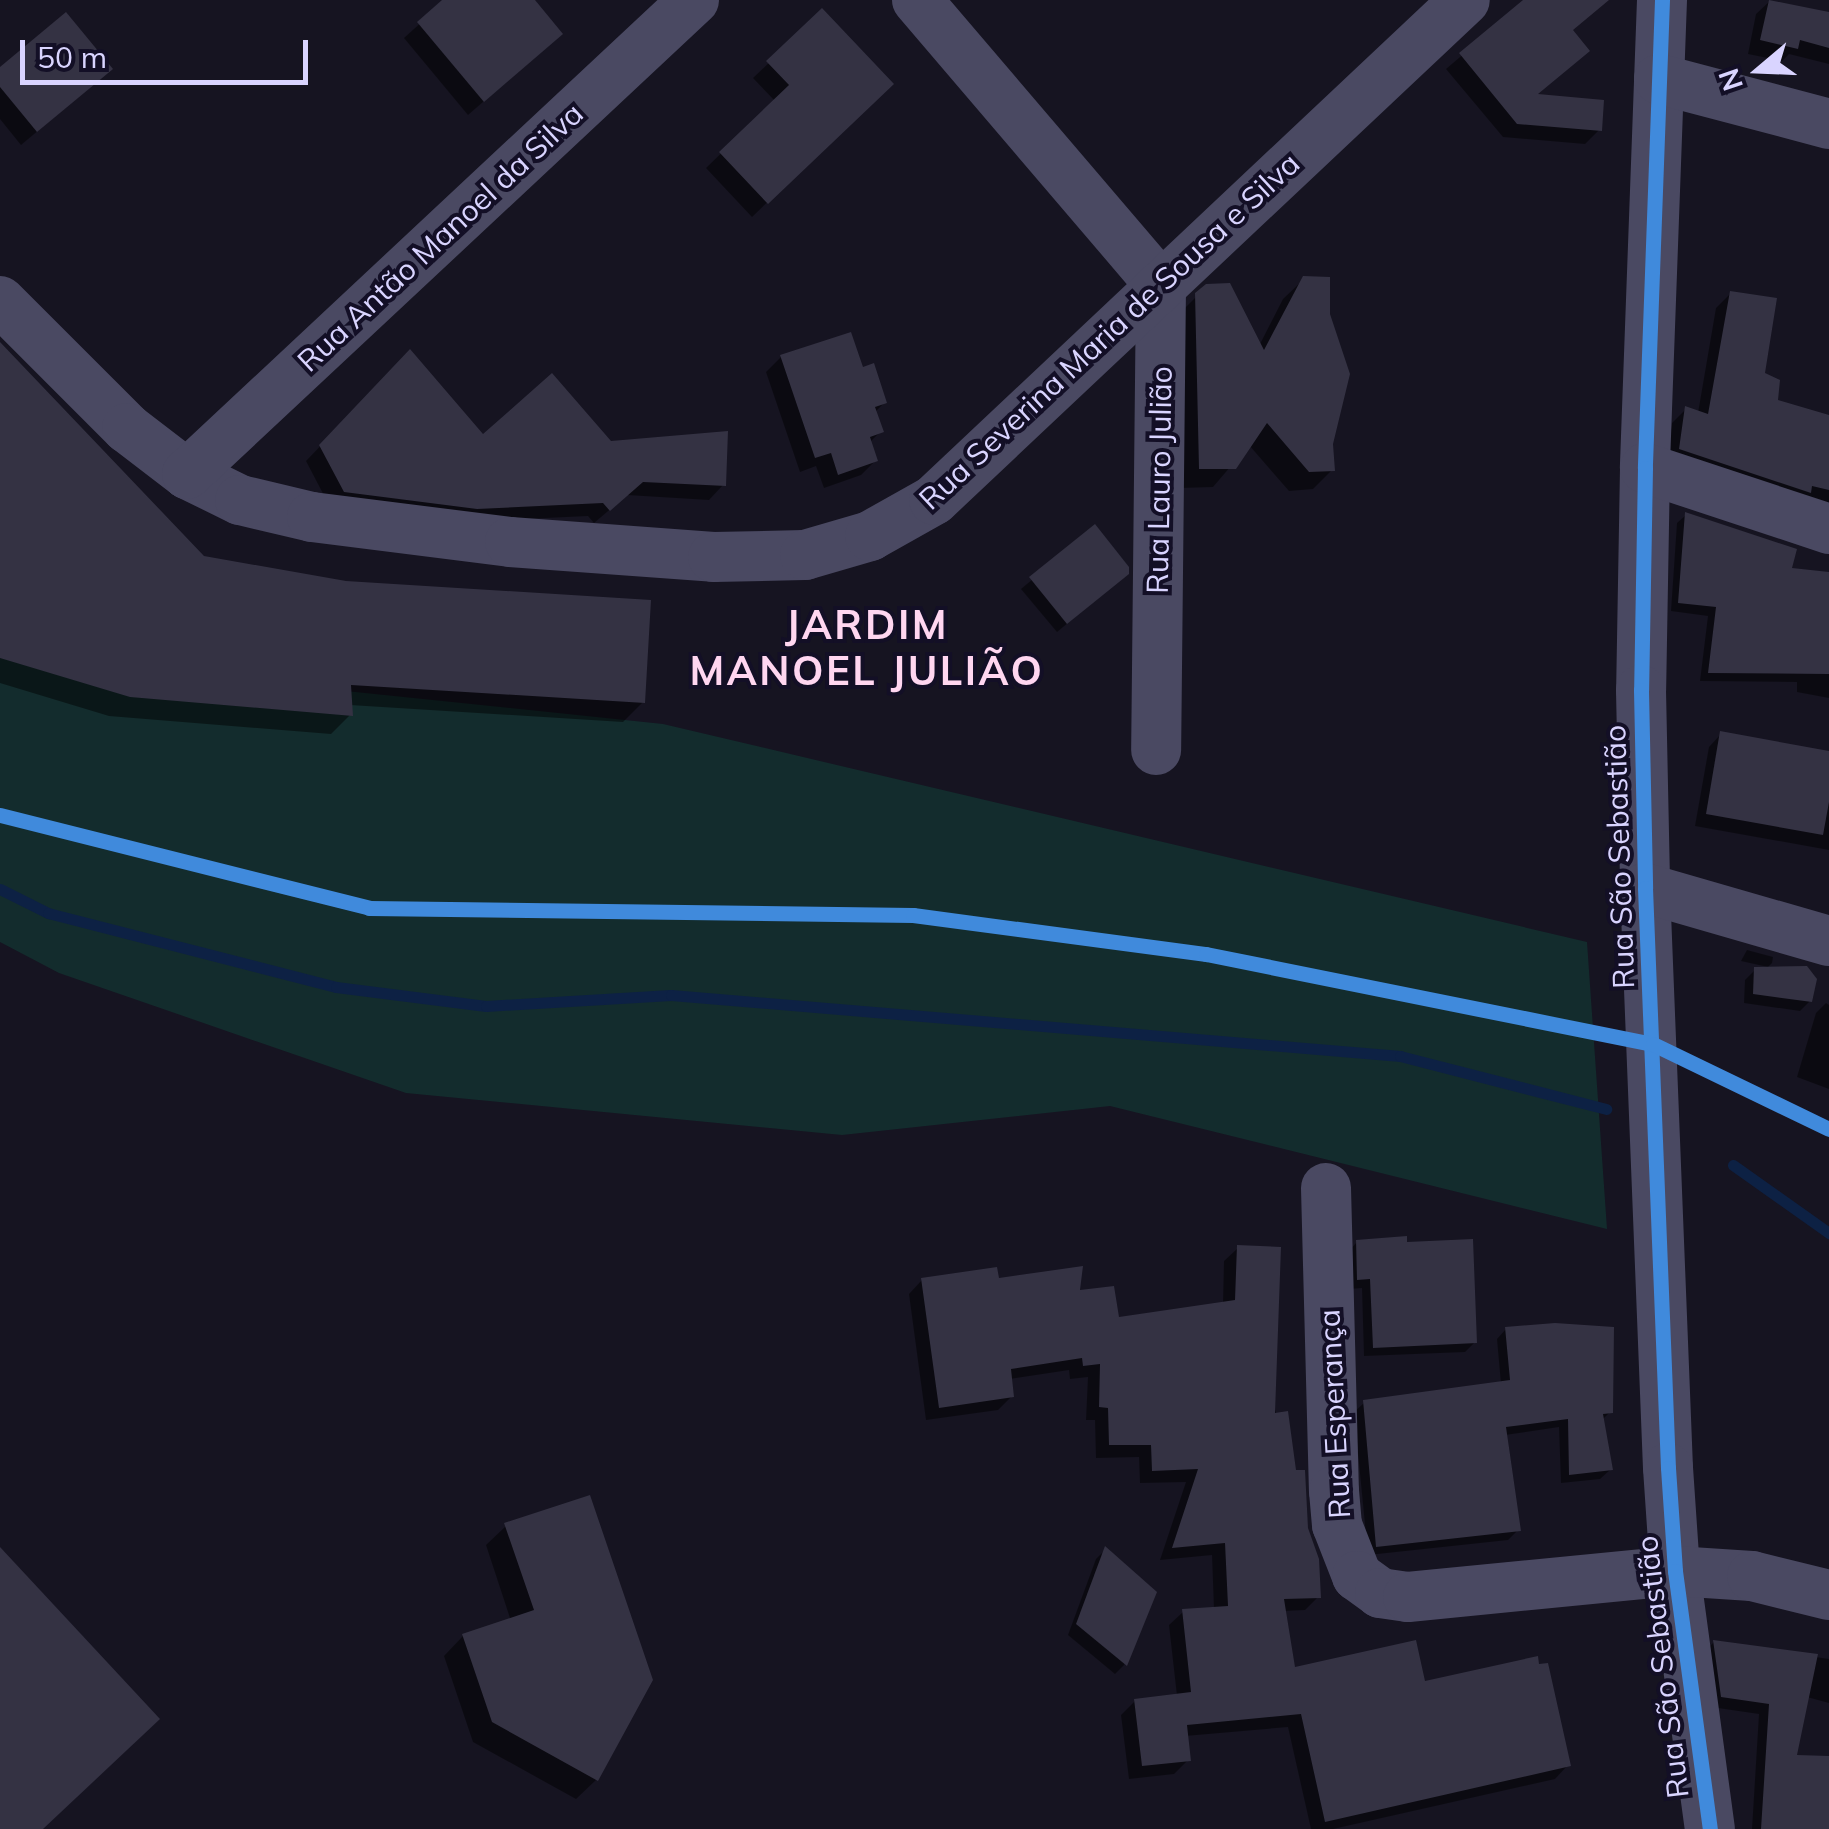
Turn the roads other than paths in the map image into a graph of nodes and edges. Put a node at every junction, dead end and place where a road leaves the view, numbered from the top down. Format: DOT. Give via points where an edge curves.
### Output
graph roads {
  1 [pos="694,0"];
  2 [pos="917,0"];
  3 [pos="1466,0"];
  4 [pos="1662,0"];
  5 [pos="1659,80"];
  6 [pos="1829,124"];
  7 [pos="1161,286"];
  8 [pos="0,301"];
  9 [pos="1645,468"];
  10 [pos="187,474"];
  11 [pos="1829,529"];
  12 [pos="1156,750"];
  13 [pos="1645,888"];
  14 [pos="1829,940"];
  15 [pos="1326,1188"];
  16 [pos="1675,1570"];
  17 [pos="1829,1595"];
  18 [pos="1710,1829"];
  1 -- 10 [label="street, Rua Antão Manoel da Silva"];
  2 -- 7 [label="street"];
  3 -- 7 [label="street, Rua Severina Maria de Sousa e Silva"];
  4 -- 5 [label="street, Rua São Sebastião"];
  5 -- 6 [label="street"];
  5 -- 9 [label="street, Rua São Sebastião"];
  7 -- 10 [label="street, Rua Severina Maria de Sousa e Silva" via="934,500 870,536 805,555 676,554 364,525 240,500"];
  7 -- 12 [label="street, Rua Lauro Julião"];
  8 -- 10 [label="street, Rua Severina Maria de Sousa e Silva" via="126,428"];
  9 -- 11 [label="street"];
  9 -- 13 [label="street, Rua São Sebastião"];
  13 -- 14 [label="street"];
  13 -- 16 [label="street, Rua São Sebastião"];
  15 -- 16 [label="street, Rua Esperança" via="1334,1491 1337,1525 1356,1576 1380,1593 1408,1596"];
  16 -- 17 [label="street, Rua Esperança" via="1752,1576"];
  16 -- 18 [label="street, Rua São Sebastião"];
}
